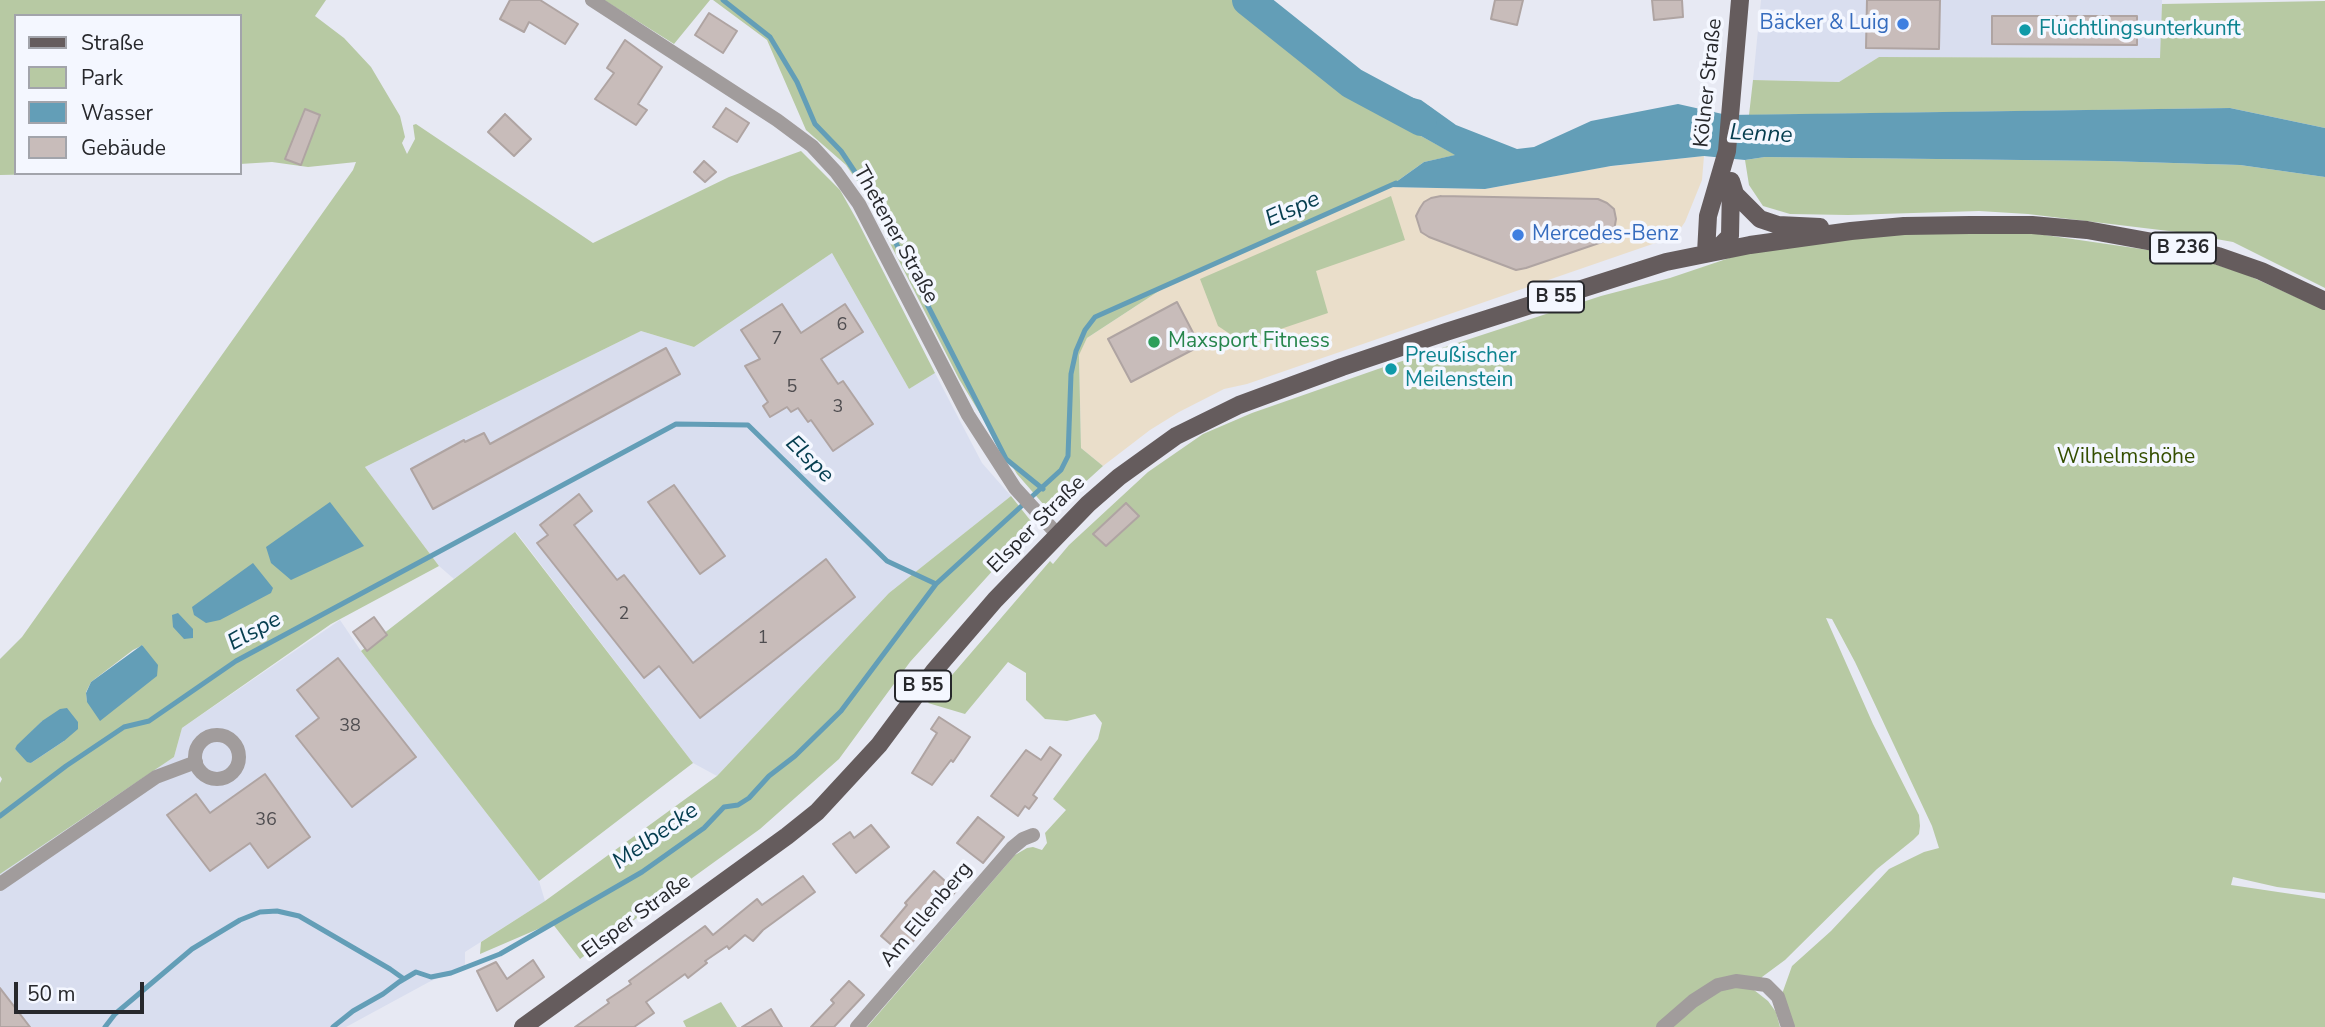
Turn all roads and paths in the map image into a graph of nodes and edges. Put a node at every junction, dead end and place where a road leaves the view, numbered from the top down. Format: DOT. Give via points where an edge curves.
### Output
graph roads {
  1 [pos="592,0"];
  2 [pos="1740,3"];
  3 [pos="1727,151"];
  4 [pos="1731,181"];
  5 [pos="1851,231"];
  6 [pos="1706,253"];
  7 [pos="2325,301"];
  8 [pos="1057,534"];
  9 [pos="196,762"];
  10 [pos="1033,835"];
  11 [pos="0,884"];
  12 [pos="523,1027"];
  13 [pos="857,1027"];
  14 [pos="1663,1027"];
  15 [pos="1788,1027"];
  1 -- 8 [label="street, Thetener Straße" via="778,120 836,172 865,215 968,415 1015,488"];
  2 -- 3 [label="main road, Kölner Straße / B 55"];
  3 -- 4 [label="main road, B 55"];
  3 -- 6 [label="main road, Kölner Straße / B 55" via="1708,216"];
  4 -- 5 [label="main road, B 55" via="1735,194 1768,223"];
  4 -- 6 [label="main road, B 55" via="1730,236"];
  5 -- 6 [label="main road, B 236"];
  5 -- 7 [label="main road, B 236" via="1970,225 2087,230 2218,256"];
  6 -- 8 [label="main road, Elsper Straße / B 55" via="1446,332 1239,405 1148,455"];
  8 -- 12 [label="main road, Elsper Straße / B 55" via="995,600 879,745 817,812"];
  9 -- 11 [label="street" via="156,777"];
  10 -- 13 [label="street, Am Ellenberg" via="1012,848"];
  14 -- 15 [label="street" via="1718,985 1736,981 1766,985 1778,997"];
}
